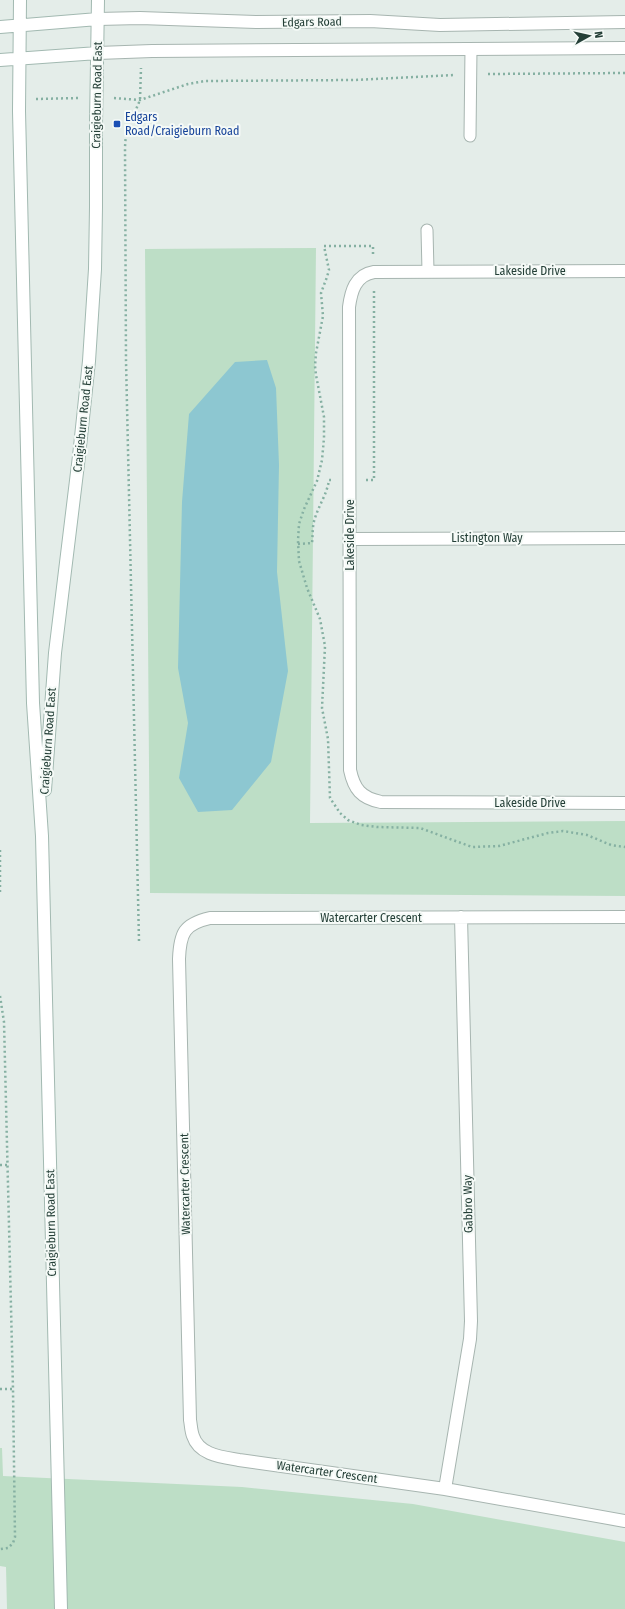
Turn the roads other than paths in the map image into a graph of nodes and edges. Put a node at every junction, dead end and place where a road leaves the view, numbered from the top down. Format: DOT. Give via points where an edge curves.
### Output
graph roads {
  1 [pos="20,0"];
  2 [pos="98,0"];
  3 [pos="98,19"];
  4 [pos="625,22"];
  5 [pos="19,25"];
  6 [pos="0,27"];
  7 [pos="625,48"];
  8 [pos="471,50"];
  9 [pos="98,53"];
  10 [pos="18,59"];
  11 [pos="0,60"];
  12 [pos="470,136"];
  13 [pos="427,230"];
  14 [pos="428,271"];
  15 [pos="625,271"];
  16 [pos="625,538"];
  17 [pos="350,539"];
  18 [pos="625,802"];
  19 [pos="42,836"];
  20 [pos="625,917"];
  21 [pos="461,918"];
  22 [pos="445,1489"];
  23 [pos="625,1521"];
  24 [pos="61,1609"];
  1 -- 5 [label="street, Craigieburn Road East"];
  2 -- 3 [label="street, Craigieburn Road East"];
  3 -- 4 [label="street, Edgars Road" via="370,21 440,25"];
  3 -- 5 [label="street, Edgars Road"];
  3 -- 9 [label="street, Craigieburn Road East"];
  5 -- 6 [label="street, Edgars Road"];
  5 -- 10 [label="street, Craigieburn Road East"];
  7 -- 8 [label="street"];
  8 -- 9 [label="street"];
  8 -- 12 [label="lane"];
  9 -- 10 [label="street"];
  9 -- 19 [label="street, Craigieburn Road East" via="95,269 89,361 54,653"];
  10 -- 11 [label="street"];
  10 -- 19 [label="street, Craigieburn Road East" via="33,703"];
  13 -- 14 [label="lane"];
  14 -- 15 [label="street, Lakeside Drive"];
  14 -- 17 [label="street, Lakeside Drive" via="369,273 355,284 351,293"];
  16 -- 17 [label="street, Listington Way"];
  17 -- 18 [label="street, Lakeside Drive" via="350,770 358,790 372,800 381,802"];
  19 -- 24 [label="street, Craigieburn Road East"];
  20 -- 21 [label="street, Watercarter Crescent"];
  21 -- 22 [label="street, Gabbro Way" via="471,1321 468,1354"];
  21 -- 22 [label="street, Watercarter Crescent" via="210,918 198,921 185,930 180,947 190,1420 193,1436 198,1446 214,1455"];
  22 -- 23 [label="street, Watercarter Crescent"];
}
